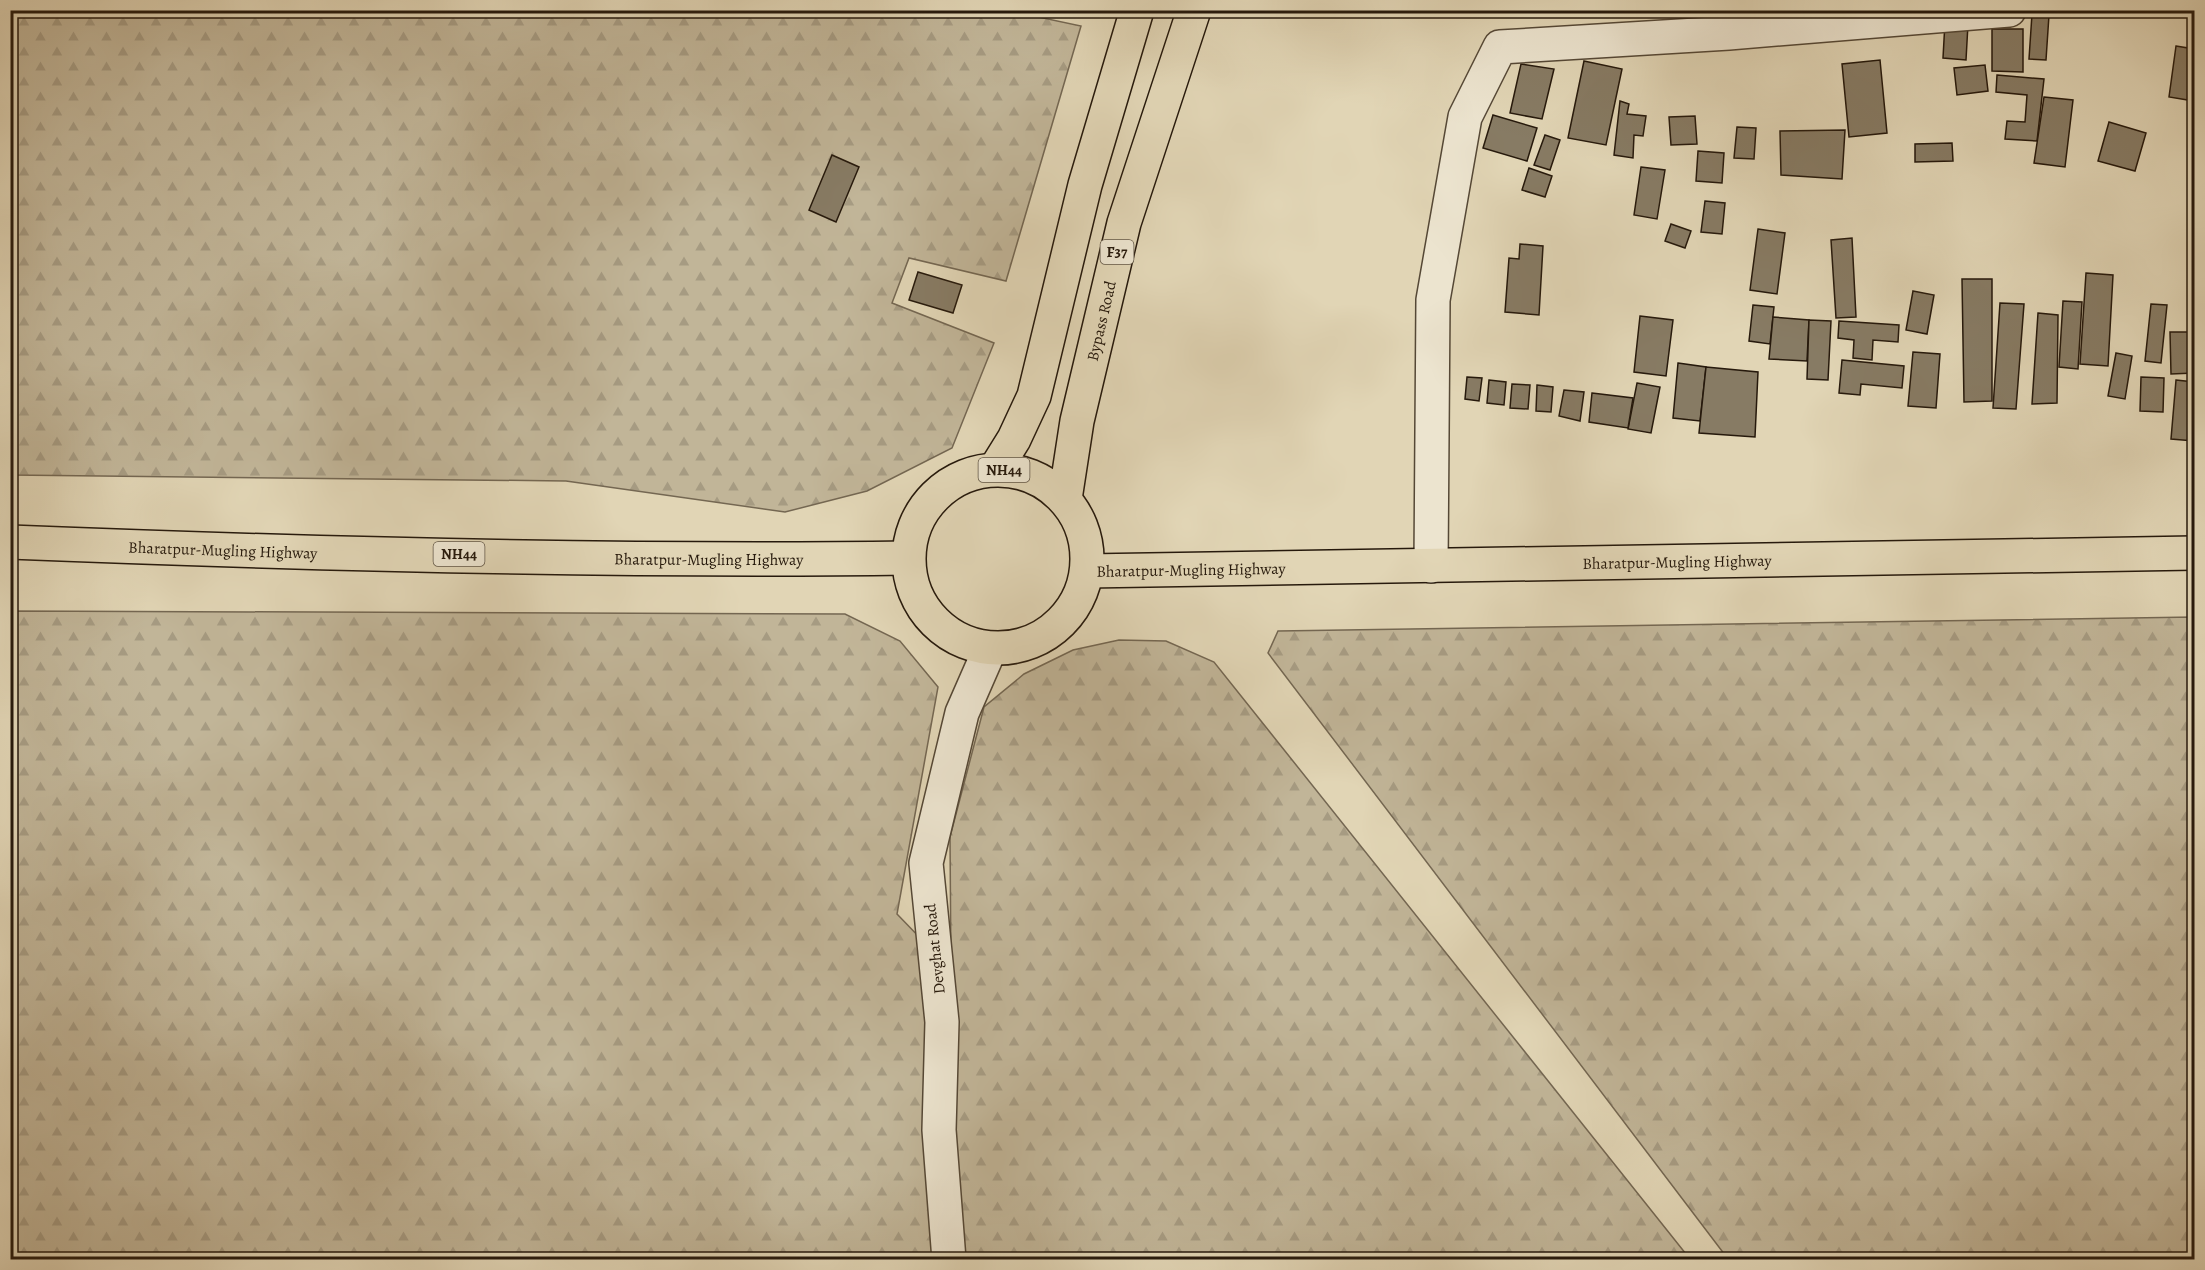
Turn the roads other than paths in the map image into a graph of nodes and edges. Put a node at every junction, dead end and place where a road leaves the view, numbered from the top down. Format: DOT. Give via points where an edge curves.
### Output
graph roads {
  1 [pos="1137,10"];
  2 [pos="1194,10"];
  3 [pos="2009,10"];
  4 [pos="996,468"];
  5 [pos="1065,499"];
  6 [pos="10,542"];
  7 [pos="2194,553"];
  8 [pos="908,558"];
  9 [pos="1431,566"];
  10 [pos="1088,571"];
  11 [pos="990,649"];
  12 [pos="949,1260"];
  1 -- 4 [label="main road" via="1085,185 1034,396"];
  2 -- 5 [label="main road, Bypass Road / F37" via="1124,223 1077,421"];
  3 -- 9 [label="street" via="1729,33 1500,46 1465,117 1433,300"];
  4 -- 5 [label="main road, Bharatpur-Mugling Highway / NH44" via="1034,476"];
  4 -- 8 [label="main road, Bharatpur-Mugling Highway / NH44" via="952,481 920,513"];
  5 -- 10 [label="main road, Bharatpur-Mugling Highway / NH44" via="1084,533"];
  6 -- 8 [label="main road, Bharatpur-Mugling Highway / NH44" via="710,560"];
  7 -- 9 [label="main road, Bharatpur-Mugling Highway"];
  8 -- 11 [label="main road, NH44" via="914,591 931,619 958,640"];
  9 -- 10 [label="main road, Bharatpur-Mugling Highway"];
  10 -- 11 [label="main road, NH44" via="1070,613 1035,642"];
  11 -- 12 [label="street, Devghat Road" via="962,713 926,863 942,1022 939,1130"];
}
